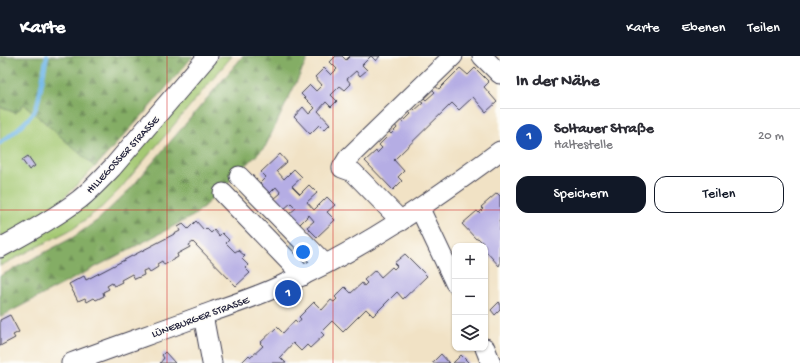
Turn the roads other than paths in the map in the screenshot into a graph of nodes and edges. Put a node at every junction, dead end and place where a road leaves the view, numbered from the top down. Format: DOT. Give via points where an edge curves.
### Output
graph roads {
  1 [pos="208,56"];
  2 [pos="453,56"];
  3 [pos="482,56"];
  4 [pos="500,74"];
  5 [pos="500,151"];
  6 [pos="239,176"];
  7 [pos="222,193"];
  8 [pos="420,209"];
  9 [pos="401,221"];
  10 [pos="0,248"];
  11 [pos="326,264"];
  12 [pos="303,276"];
  13 [pos="453,279"];
  14 [pos="203,315"];
  15 [pos="485,351"];
  16 [pos="71,363"];
  17 [pos="212,363"];
  18 [pos="491,363"];
  1 -- 10 [label="street, HILLEGOSSER STRASSE" via="112,168 80,199 46,223"];
  2 -- 9 [label="street" via="348,158 342,168 353,172"];
  3 -- 4 [label="street"];
  5 -- 8 [label="street, LÜNEBURGER STRASSE"];
  6 -- 11 [label="street"];
  7 -- 12 [label="street"];
  8 -- 9 [label="street, LÜNEBURGER STRASSE"];
  8 -- 13 [label="street"];
  9 -- 11 [label="street, LÜNEBURGER STRASSE"];
  11 -- 12 [label="street, LÜNEBURGER STRASSE"];
  12 -- 14 [label="street, LÜNEBURGER STRASSE"];
  14 -- 16 [label="street, LÜNEBURGER STRASSE"];
  14 -- 17 [label="street"];
  15 -- 18 [label="street"];
}
